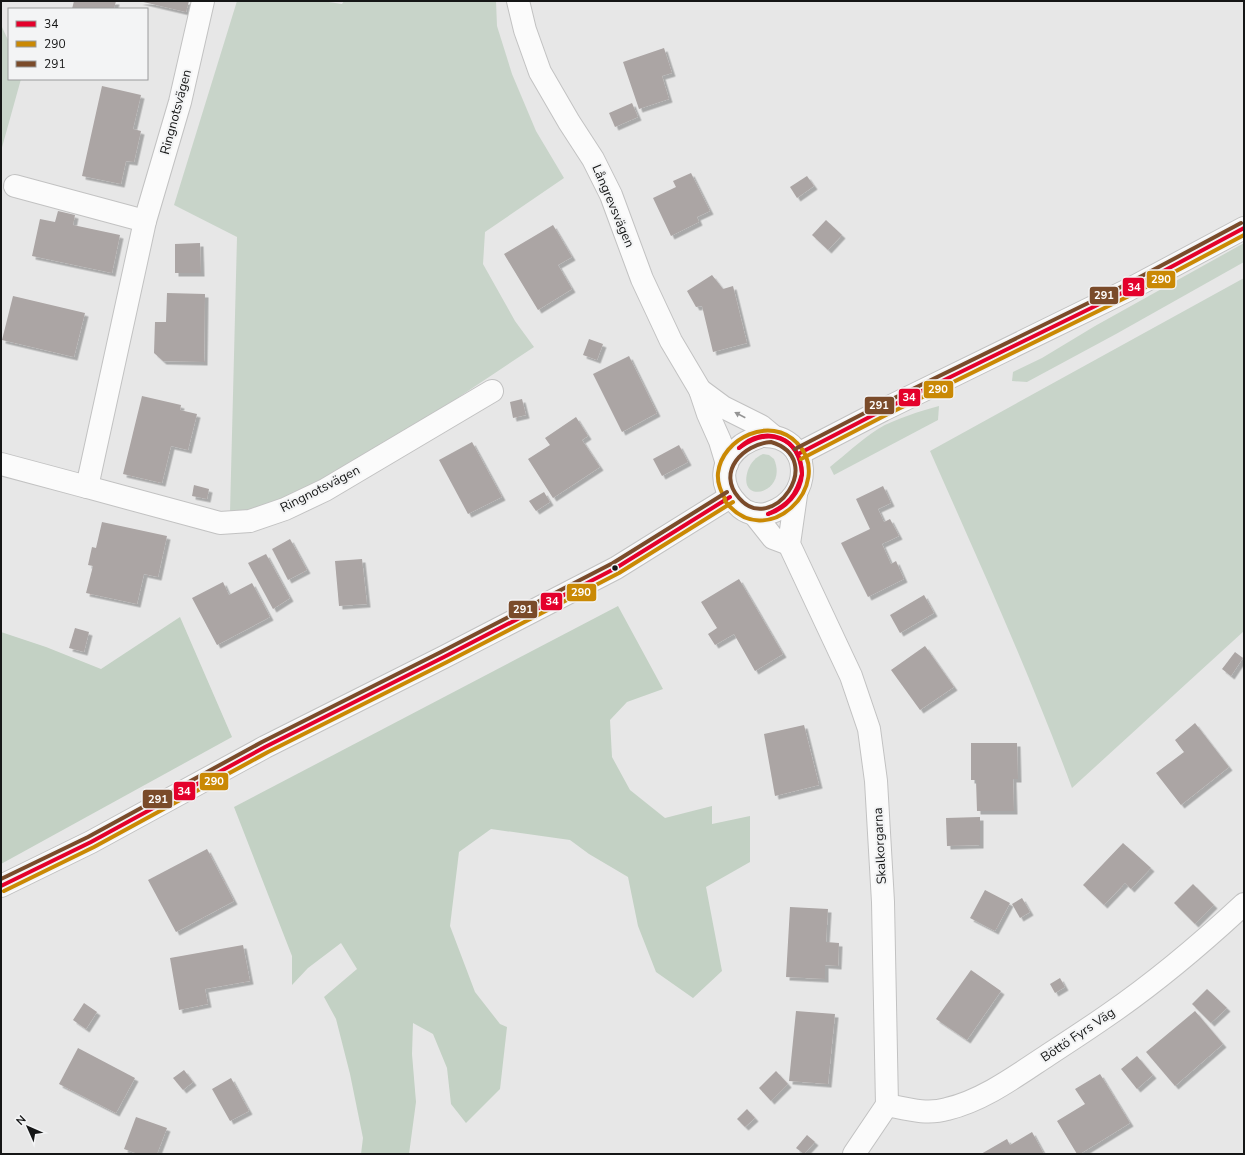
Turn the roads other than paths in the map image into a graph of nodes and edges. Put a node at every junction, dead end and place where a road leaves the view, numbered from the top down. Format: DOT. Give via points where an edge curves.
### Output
graph roads {
  1 [pos="203,1"];
  2 [pos="518,1"];
  3 [pos="15,186"];
  4 [pos="145,222"];
  5 [pos="1244,228"];
  6 [pos="700,390"];
  7 [pos="492,391"];
  8 [pos="773,436"];
  9 [pos="798,454"];
  10 [pos="1,464"];
  11 [pos="727,464"];
  12 [pos="87,487"];
  13 [pos="796,495"];
  14 [pos="730,497"];
  15 [pos="754,514"];
  16 [pos="789,544"];
  17 [pos="1,886"];
  18 [pos="1244,904"];
  19 [pos="887,1105"];
  20 [pos="854,1154"];
  1 -- 4 [label="street, Ringnotsvägen" via="180,102"];
  2 -- 6 [label="street, Långrevsvägen" via="540,72 593,159 611,195 644,284 671,341"];
  3 -- 4 [label="street"];
  4 -- 12 [label="street, Ringnotsvägen"];
  5 -- 9 [label="street" via="1128,290"];
  8 -- 6 [label="street, Långrevsvägen, one-way" via="761,426 723,406"];
  6 -- 11 [label="street, Långrevsvägen"];
  7 -- 12 [label="street, Ringnotsvägen" via="325,490 285,509 250,521 220,523"];
  8 -- 9 [label="street" via="784,439"];
  8 -- 11 [label="street" via="762,436 745,443"];
  9 -- 13 [label="street" via="803,475"];
  10 -- 12 [label="street, Ringnotsvägen"];
  11 -- 14 [label="street" via="724,475"];
  13 -- 15 [label="street" via="777,511 763,515"];
  13 -- 16 [label="street"];
  14 -- 15 [label="street" via="741,509"];
  14 -- 17 [label="street" via="616,568 265,747 91,842"];
  15 -- 16 [label="street" via="773,538"];
  16 -- 19 [label="street, Skalkorgarna" via="852,676 869,729 876,781 883,902"];
  18 -- 19 [label="street, Böttö Fyrs Väg" via="1145,988 988,1094 931,1112"];
  19 -- 20 [label="street"];
}
